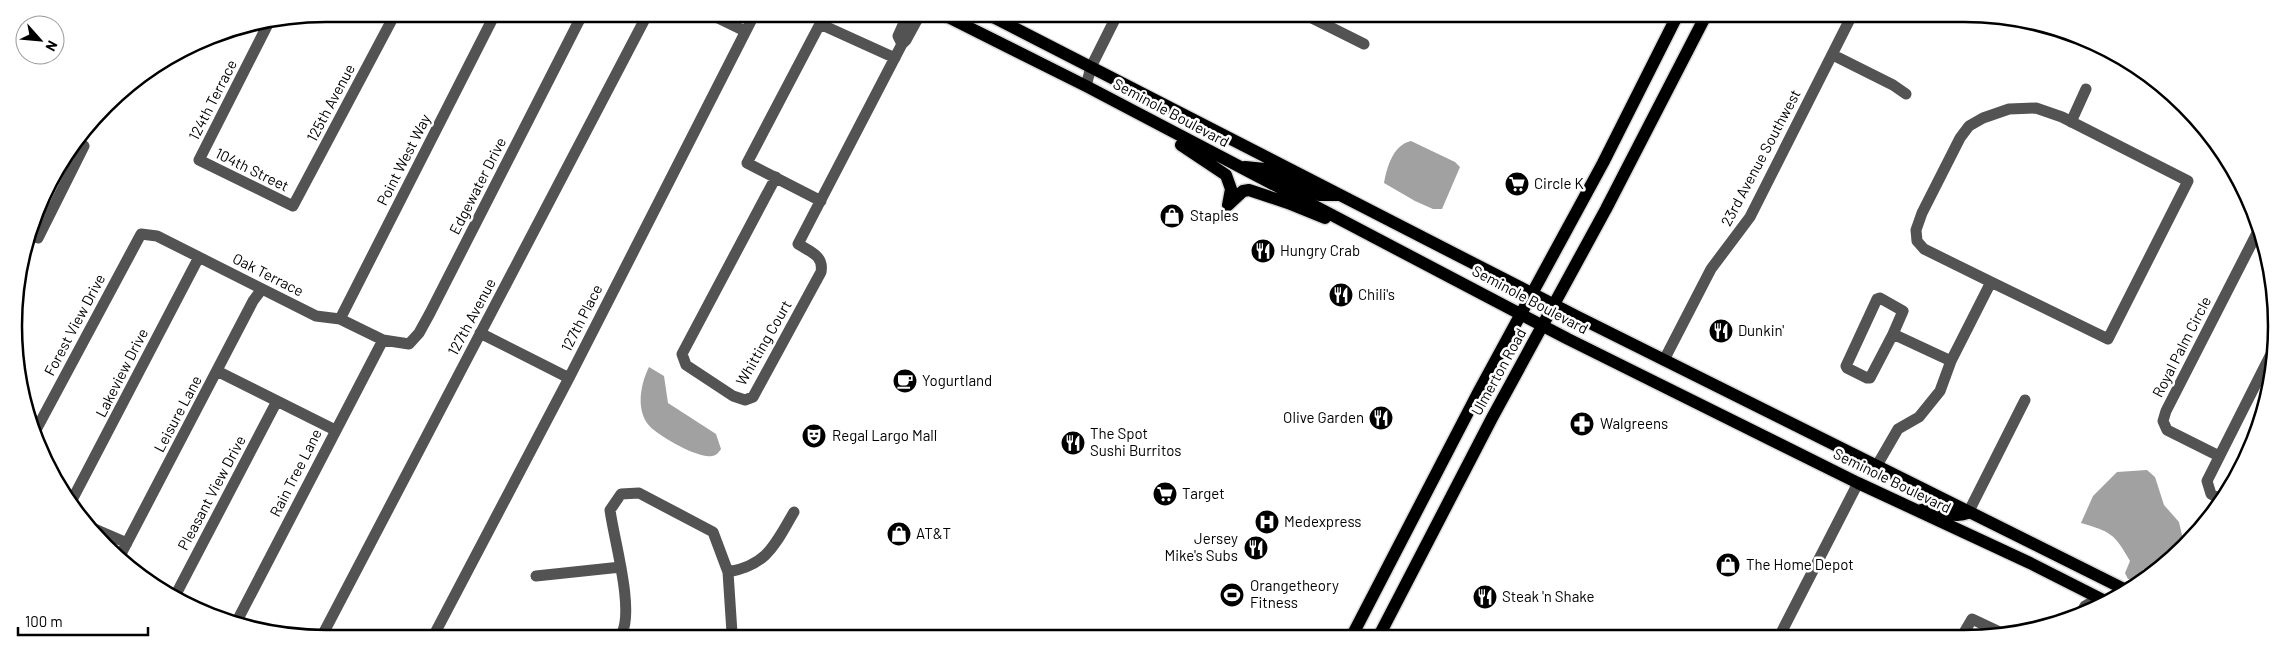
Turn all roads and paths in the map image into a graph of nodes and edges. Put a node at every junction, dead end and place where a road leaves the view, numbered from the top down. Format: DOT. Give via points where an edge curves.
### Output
graph roads {
  1 [pos="391,22"];
  2 [pos="491,22"];
  3 [pos="578,22"];
  4 [pos="643,22"];
  5 [pos="726,22"];
  6 [pos="750,22"];
  7 [pos="906,22"];
  8 [pos="915,22"];
  9 [pos="958,22"];
  10 [pos="1003,22"];
  11 [pos="1113,22"];
  12 [pos="1320,22"];
  13 [pos="1674,22"];
  14 [pos="1696,22"];
  15 [pos="1702,22"];
  16 [pos="1849,22"];
  17 [pos="266,28"];
  18 [pos="745,31"];
  19 [pos="903,37"];
  20 [pos="1693,40"];
  21 [pos="1364,44"];
  22 [pos="1833,55"];
  23 [pos="896,58"];
  24 [pos="1091,67"];
  25 [pos="1086,86"];
  26 [pos="2086,89"];
  27 [pos="1906,94"];
  28 [pos="1134,112"];
  29 [pos="2071,122"];
  30 [pos="81,146"];
  31 [pos="199,160"];
  32 [pos="1238,166"];
  33 [pos="776,178"];
  34 [pos="1343,195"];
  35 [pos="821,201"];
  36 [pos="293,206"];
  37 [pos="141,234"];
  38 [pos="1373,236"];
  39 [pos="36,237"];
  40 [pos="2254,238"];
  41 [pos="199,257"];
  42 [pos="1991,282"];
  43 [pos="262,289"];
  44 [pos="1534,293"];
  45 [pos="1555,305"];
  46 [pos="1522,315"];
  47 [pos="340,319"];
  48 [pos="1543,326"];
  49 [pos="480,333"];
  50 [pos="1893,334"];
  51 [pos="383,340"];
  52 [pos="1664,360"];
  53 [pos="1951,361"];
  54 [pos="2265,366"];
  55 [pos="217,371"];
  56 [pos="569,378"];
  57 [pos="2025,400"];
  58 [pos="277,401"];
  59 [pos="39,424"];
  60 [pos="335,430"];
  61 [pos="2219,456"];
  62 [pos="1876,467"];
  63 [pos="1858,483"];
  64 [pos="74,496"];
  65 [pos="2215,496"];
  66 [pos="1918,510"];
  67 [pos="794,512"];
  68 [pos="1968,513"];
  69 [pos="109,539"];
  70 [pos="124,548"];
  71 [pos="2030,563"];
  72 [pos="620,567"];
  73 [pos="728,572"];
  74 [pos="2090,572"];
  75 [pos="536,576"];
  76 [pos="2119,587"];
  77 [pos="178,591"];
  78 [pos="2098,598"];
  79 [pos="240,617"];
  80 [pos="1992,628"];
  81 [pos="325,630"];
  82 [pos="438,630"];
  83 [pos="623,630"];
  84 [pos="732,630"];
  85 [pos="1355,630"];
  86 [pos="1382,630"];
  87 [pos="1783,630"];
  88 [pos="1966,630"];
  1 -- 36 [label="street, 125th Avenue"];
  2 -- 47 [label="street, Point West Way"];
  3 -- 51 [label="street, Edgewater Drive" via="419,332 409,344"];
  4 -- 49 [label="street, 127th Avenue"];
  5 -- 18 [label="street"];
  6 -- 18 [label="street, 127th Place"];
  7 -- 19 [label="street, Whitting Court"];
  8 -- 19 [label="street, Whitting Court"];
  9 -- 25 [label="main road, Seminole Boulevard"];
  10 -- 24 [label="main road, Seminole Boulevard"];
  11 -- 24 [label="street"];
  12 -- 21 [label="street"];
  13 -- 44 [label="main road, Ulmerton Road"];
  14 -- 20 [label="main road"];
  15 -- 20 [label="main road, Ulmerton Road"];
  16 -- 22 [label="street, 23rd Avenue Southwest"];
  17 -- 31 [label="street, 124th Terrace"];
  18 -- 56 [label="street, 127th Place"];
  19 -- 23 [label="street, Whitting Court"];
  20 -- 45 [label="main road, Ulmerton Road"];
  22 -- 27 [label="street"];
  22 -- 52 [label="street, 23rd Avenue Southwest" via="1750,217 1711,269"];
  23 -- 33 [label="street" via="820,24 747,163"];
  23 -- 35 [label="street, Whitting Court"];
  24 -- 25 [label="street"];
  24 -- 34 [label="main road, Seminole Boulevard"];
  25 -- 28 [label="main road, Seminole Boulevard"];
  26 -- 29 [label="street"];
  28 -- 32 [label="main road, Seminole Boulevard"];
  28 -- 38 [label="main road" via="1226,175 1231,189 1228,205 1243,191 1256,191"];
  29 -- 42 [label="street" via="2036,108 2009,109 1969,126 1922,213 1916,230 1917,241 1924,249"];
  29 -- 42 [label="street" via="2188,181 2108,339"];
  30 -- 39 [label="street"];
  31 -- 36 [label="street, 104th Street"];
  32 -- 34 [label="main road" via="1265,169 1320,195"];
  32 -- 38 [label="main road, Seminole Boulevard"];
  33 -- 35 [label="street"];
  33 -- 35 [label="street, Whitting Court" via="682,354 686,365 733,396 745,400 753,397 821,272 819,256 798,244"];
  34 -- 44 [label="main road, Seminole Boulevard"];
  37 -- 41 [label="street, Oak Terrace" via="158,236"];
  37 -- 59 [label="street, Forest View Drive"];
  38 -- 46 [label="main road, Seminole Boulevard"];
  40 -- 61 [label="street, Royal Palm Circle" via="2163,421 2167,430"];
  41 -- 43 [label="street, Oak Terrace"];
  41 -- 64 [label="street, Lakeview Drive"];
  42 -- 53 [label="street"];
  43 -- 47 [label="street, Oak Terrace" via="316,316"];
  43 -- 55 [label="street, Leisure Lane"];
  44 -- 45 [label="main road, Seminole Boulevard"];
  44 -- 46 [label="main road, Ulmerton Road"];
  45 -- 48 [label="main road, Ulmerton Road"];
  45 -- 52 [label="main road, Seminole Boulevard"];
  46 -- 48 [label="main road, Seminole Boulevard"];
  46 -- 85 [label="main road, Ulmerton Road"];
  47 -- 51 [label="street, Oak Terrace"];
  48 -- 63 [label="main road, Seminole Boulevard"];
  48 -- 86 [label="main road, Ulmerton Road"];
  49 -- 56 [label="street"];
  49 -- 81 [label="street, 127th Avenue"];
  50 -- 50 [label="street" via="1902,309 1877,299 1847,368 1870,378"];
  50 -- 53 [label="street"];
  51 -- 60 [label="street, Rain Tree Lane"];
  52 -- 62 [label="main road, Seminole Boulevard"];
  53 -- 62 [label="street" via="1940,391 1919,417 1898,430"];
  54 -- 61 [label="street"];
  55 -- 58 [label="street"];
  55 -- 70 [label="street, Leisure Lane"];
  56 -- 82 [label="street, 127th Place"];
  57 -- 68 [label="street"];
  58 -- 60 [label="street"];
  58 -- 77 [label="street, Pleasant View Drive"];
  60 -- 79 [label="street, Rain Tree Lane"];
  61 -- 65 [label="street" via="2207,481 2211,494"];
  62 -- 63 [label="main road"];
  62 -- 68 [label="main road, Seminole Boulevard"];
  63 -- 66 [label="main road, Seminole Boulevard"];
  63 -- 87 [label="street"];
  66 -- 68 [label="main road" via="1931,507 1954,516"];
  66 -- 71 [label="main road, Seminole Boulevard"];
  67 -- 73 [label="street" via="768,555 754,564"];
  68 -- 74 [label="main road, Seminole Boulevard"];
  69 -- 70 [label="street"];
  71 -- 74 [label="main road" via="2043,563 2075,577"];
  71 -- 78 [label="main road, Seminole Boulevard"];
  72 -- 73 [label="street" via="610,510 621,494 639,493 713,532"];
  72 -- 75 [label="street"];
  72 -- 83 [label="street" via="626,616"];
  73 -- 84 [label="street"];
  74 -- 76 [label="main road, Seminole Boulevard"];
  80 -- 88 [label="street" via="1972,619"];
}
